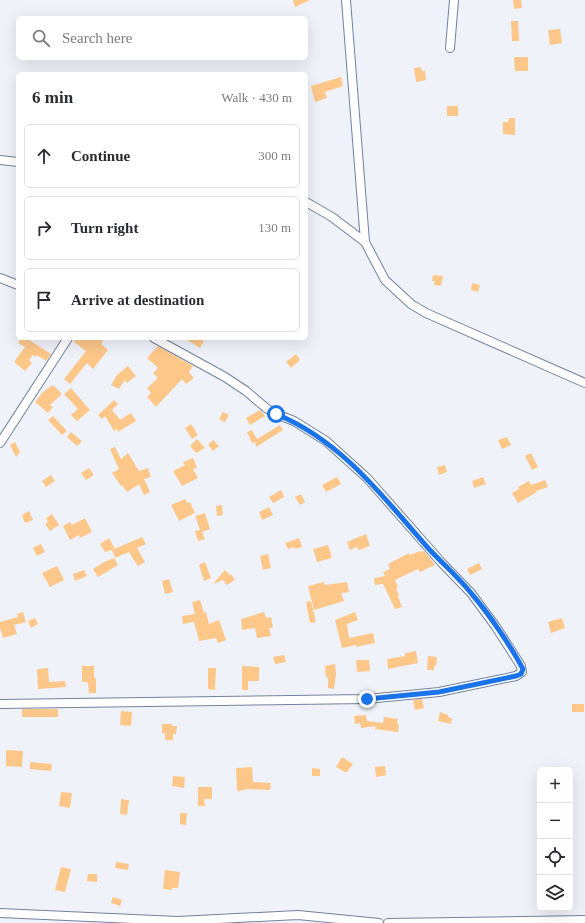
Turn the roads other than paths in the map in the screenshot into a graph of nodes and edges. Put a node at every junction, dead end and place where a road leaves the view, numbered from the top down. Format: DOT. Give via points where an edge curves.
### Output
graph roads {
  1 [pos="346,0"];
  2 [pos="454,0"];
  3 [pos="450,48"];
  4 [pos="0,160"];
  5 [pos="16,162"];
  6 [pos="308,203"];
  7 [pos="365,242"];
  8 [pos="0,278"];
  9 [pos="16,284"];
  10 [pos="67,340"];
  11 [pos="158,340"];
  12 [pos="585,383"];
  13 [pos="0,443"];
  14 [pos="0,704"];
  15 [pos="0,912"];
  16 [pos="585,920"];
  17 [pos="379,923"];
  18 [pos="388,923"];
  1 -- 7 [label="street"];
  2 -- 3 [label="street"];
  4 -- 5 [label="street"];
  6 -- 7 [label="street" via="332,217"];
  7 -- 12 [label="street" via="386,280 411,304 426,314"];
  8 -- 9 [label="street"];
  10 -- 13 [label="street"];
  11 -- 14 [label="street" via="225,377 266,408 294,421 326,442 367,478 471,593 496,627 521,666 522,672 516,676 439,692 367,699"];
  15 -- 17 [label="street" via="178,921 298,915"];
  16 -- 18 [label="street"];
}
